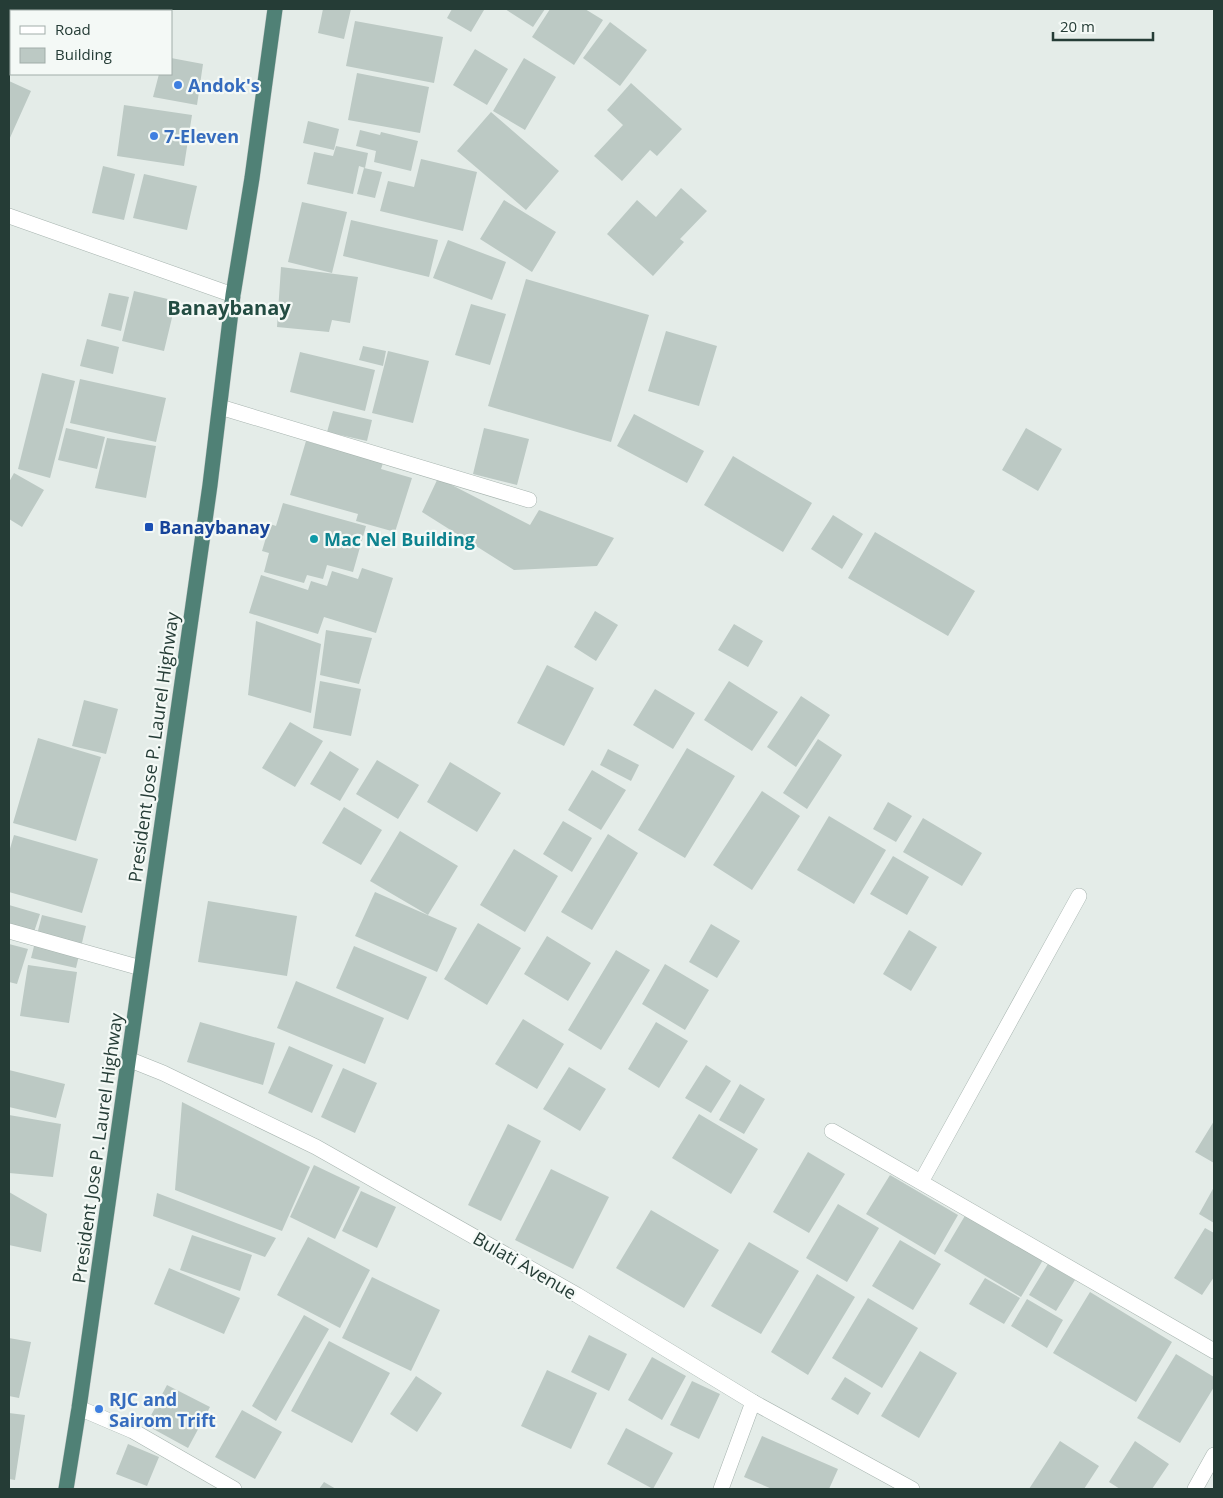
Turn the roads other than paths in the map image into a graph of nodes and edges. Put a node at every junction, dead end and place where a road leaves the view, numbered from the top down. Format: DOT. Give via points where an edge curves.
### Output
graph roads {
  1 [pos="274,9"];
  2 [pos="9,216"];
  3 [pos="233,295"];
  4 [pos="220,407"];
  5 [pos="529,500"];
  6 [pos="1079,896"];
  7 [pos="9,932"];
  8 [pos="141,968"];
  9 [pos="128,1059"];
  10 [pos="832,1131"];
  11 [pos="921,1182"];
  12 [pos="1214,1351"];
  13 [pos="753,1402"];
  14 [pos="80,1408"];
  15 [pos="1214,1455"];
  16 [pos="66,1489"];
  17 [pos="234,1489"];
  18 [pos="721,1489"];
  19 [pos="912,1489"];
  20 [pos="1195,1489"];
  1 -- 3 [label="highway, President Jose P. Laurel Highway"];
  2 -- 3 [label="street"];
  3 -- 4 [label="highway, President Jose P. Laurel Highway"];
  4 -- 5 [label="street"];
  4 -- 8 [label="highway, President Jose P. Laurel Highway"];
  6 -- 11 [label="street"];
  7 -- 8 [label="street"];
  8 -- 9 [label="highway, President Jose P. Laurel Highway"];
  9 -- 13 [label="street, Bulati Avenue" via="316,1146 577,1295"];
  9 -- 14 [label="highway, President Jose P. Laurel Highway"];
  10 -- 11 [label="street"];
  11 -- 12 [label="street"];
  13 -- 18 [label="street"];
  13 -- 19 [label="street, Bulati Avenue"];
  14 -- 16 [label="highway, President Jose P. Laurel Highway"];
  14 -- 17 [label="street" via="133,1431"];
  15 -- 20 [label="street"];
}
